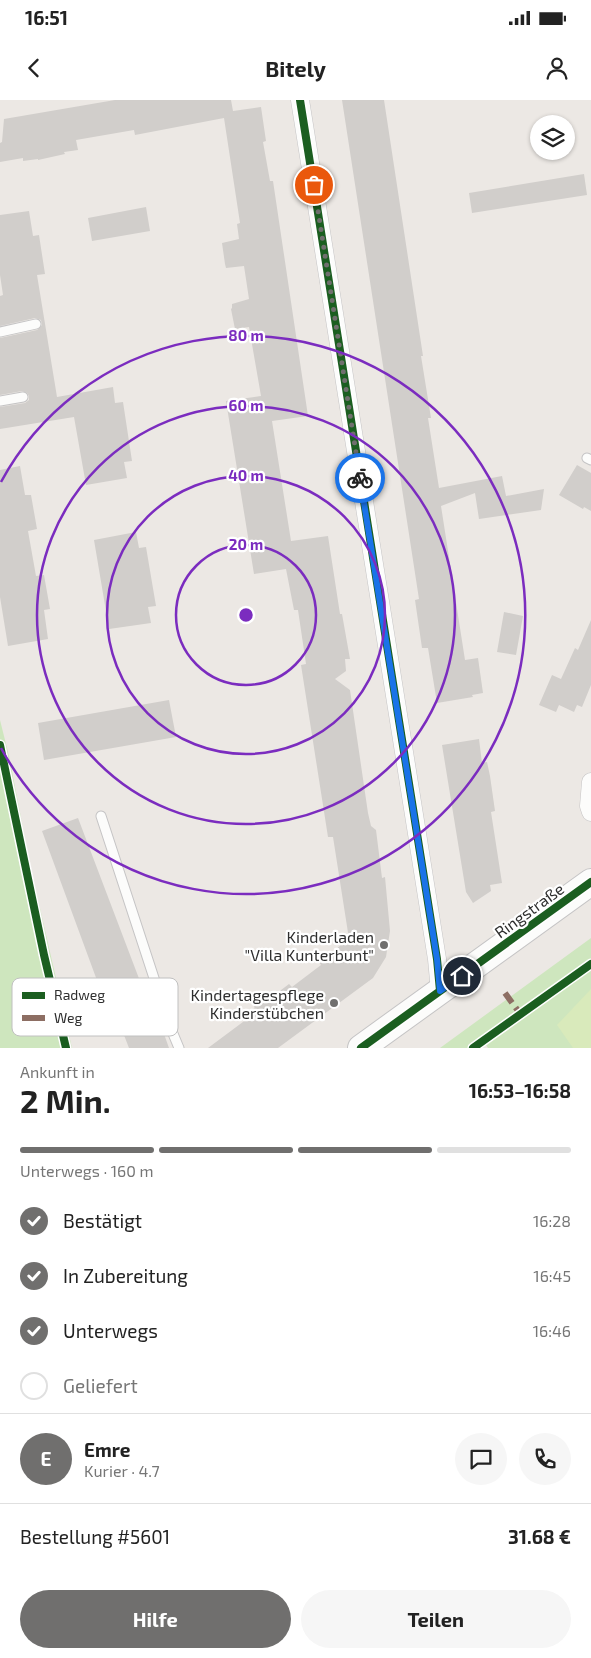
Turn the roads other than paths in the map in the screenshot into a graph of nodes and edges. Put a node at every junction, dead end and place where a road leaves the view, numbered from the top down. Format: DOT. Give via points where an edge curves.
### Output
graph roads {
  1 [pos="300,100"];
  2 [pos="36,324"];
  3 [pos="0,332"];
  4 [pos="23,397"];
  5 [pos="0,401"];
  6 [pos="591,782"];
  7 [pos="591,812"];
  8 [pos="101,816"];
  9 [pos="591,882"];
  10 [pos="154,978"];
  11 [pos="440,991"];
  12 [pos="174,1036"];
  13 [pos="179,1048"];
  14 [pos="361,1048"];
  1 -- 11 [label="street"];
  2 -- 3 [label="lane"];
  4 -- 5 [label="lane"];
  6 -- 7 [label="street"];
  8 -- 10 [label="lane"];
  9 -- 11 [label="main road, Ringstraße"];
  11 -- 14 [label="main road, Ringstraße"];
  12 -- 13 [label="lane"];
}
